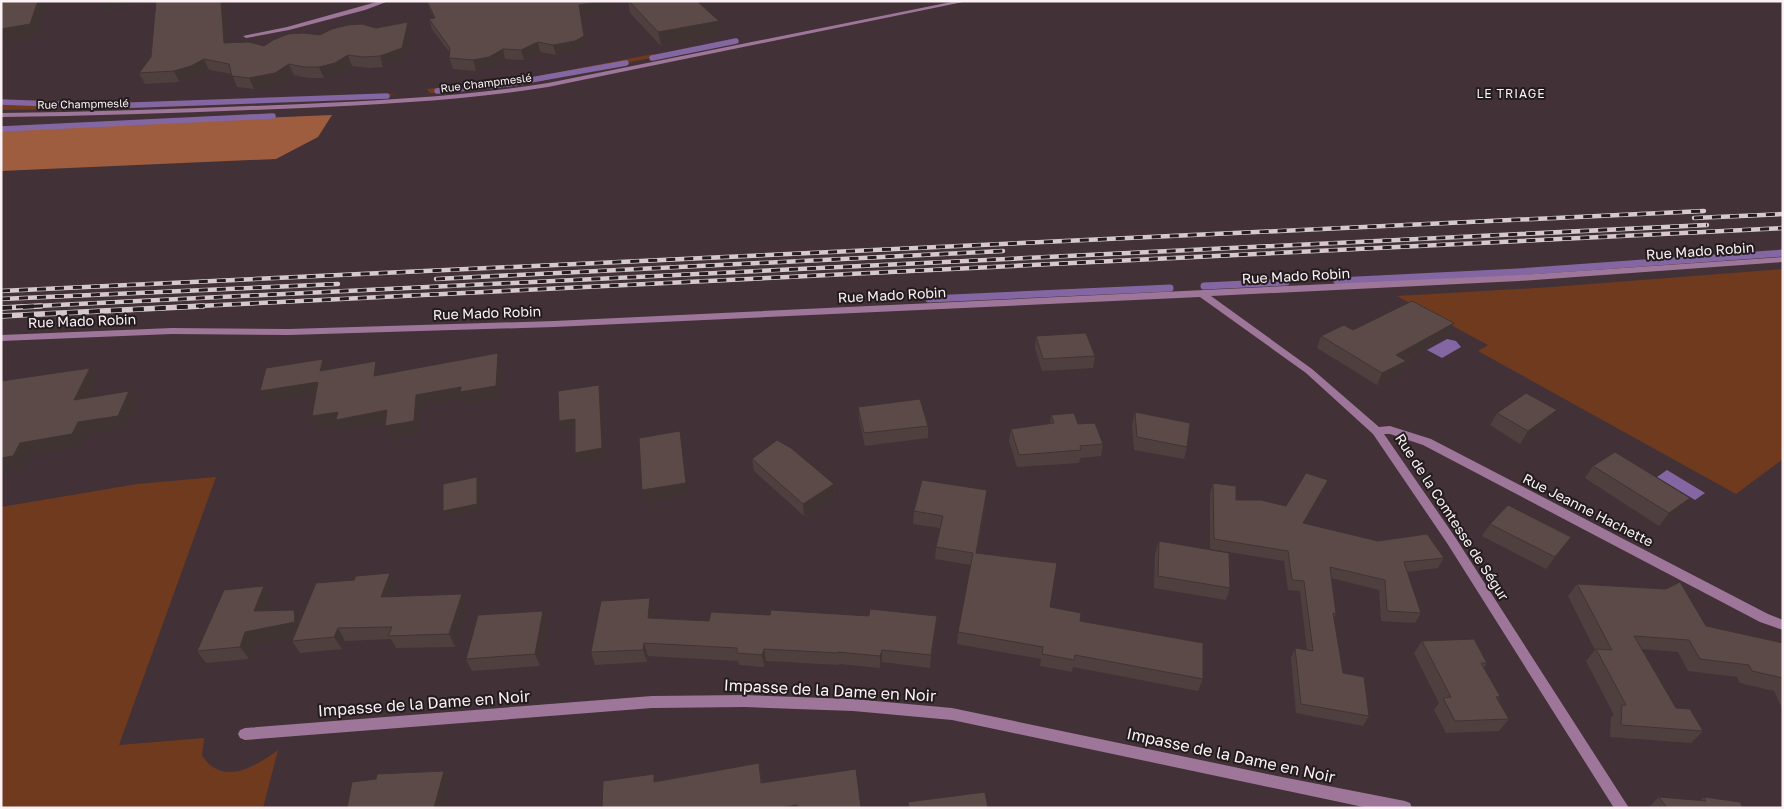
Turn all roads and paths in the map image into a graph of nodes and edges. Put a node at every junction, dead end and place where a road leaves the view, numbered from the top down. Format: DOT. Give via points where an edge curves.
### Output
graph roads {
  1 [pos="386,1"];
  2 [pos="965,1"];
  3 [pos="246,36"];
  4 [pos="1,115"];
  5 [pos="1783,260"];
  6 [pos="1202,294"];
  7 [pos="1,338"];
  8 [pos="1377,431"];
  9 [pos="1783,625"];
  10 [pos="245,734"];
  11 [pos="1405,808"];
  12 [pos="1622,808"];
  1 -- 3 [label="street" via="287,29"];
  2 -- 4 [label="street, Rue Champmeslé" via="487,95 158,112"];
  5 -- 6 [label="street, Rue Mado Robin"];
  6 -- 7 [label="street, Rue Mado Robin" via="554,324 289,332 172,331"];
  6 -- 8 [label="street, Rue de la Comtesse de Ségur" via="1309,371"];
  8 -- 9 [label="street, Rue Jeanne Hachette" via="1390,430 1427,442"];
  8 -- 12 [label="street, Rue de la Comtesse de Ségur" via="1451,540"];
  10 -- 11 [label="street, Impasse de la Dame en Noir" via="652,702 853,705 952,714"];
}
